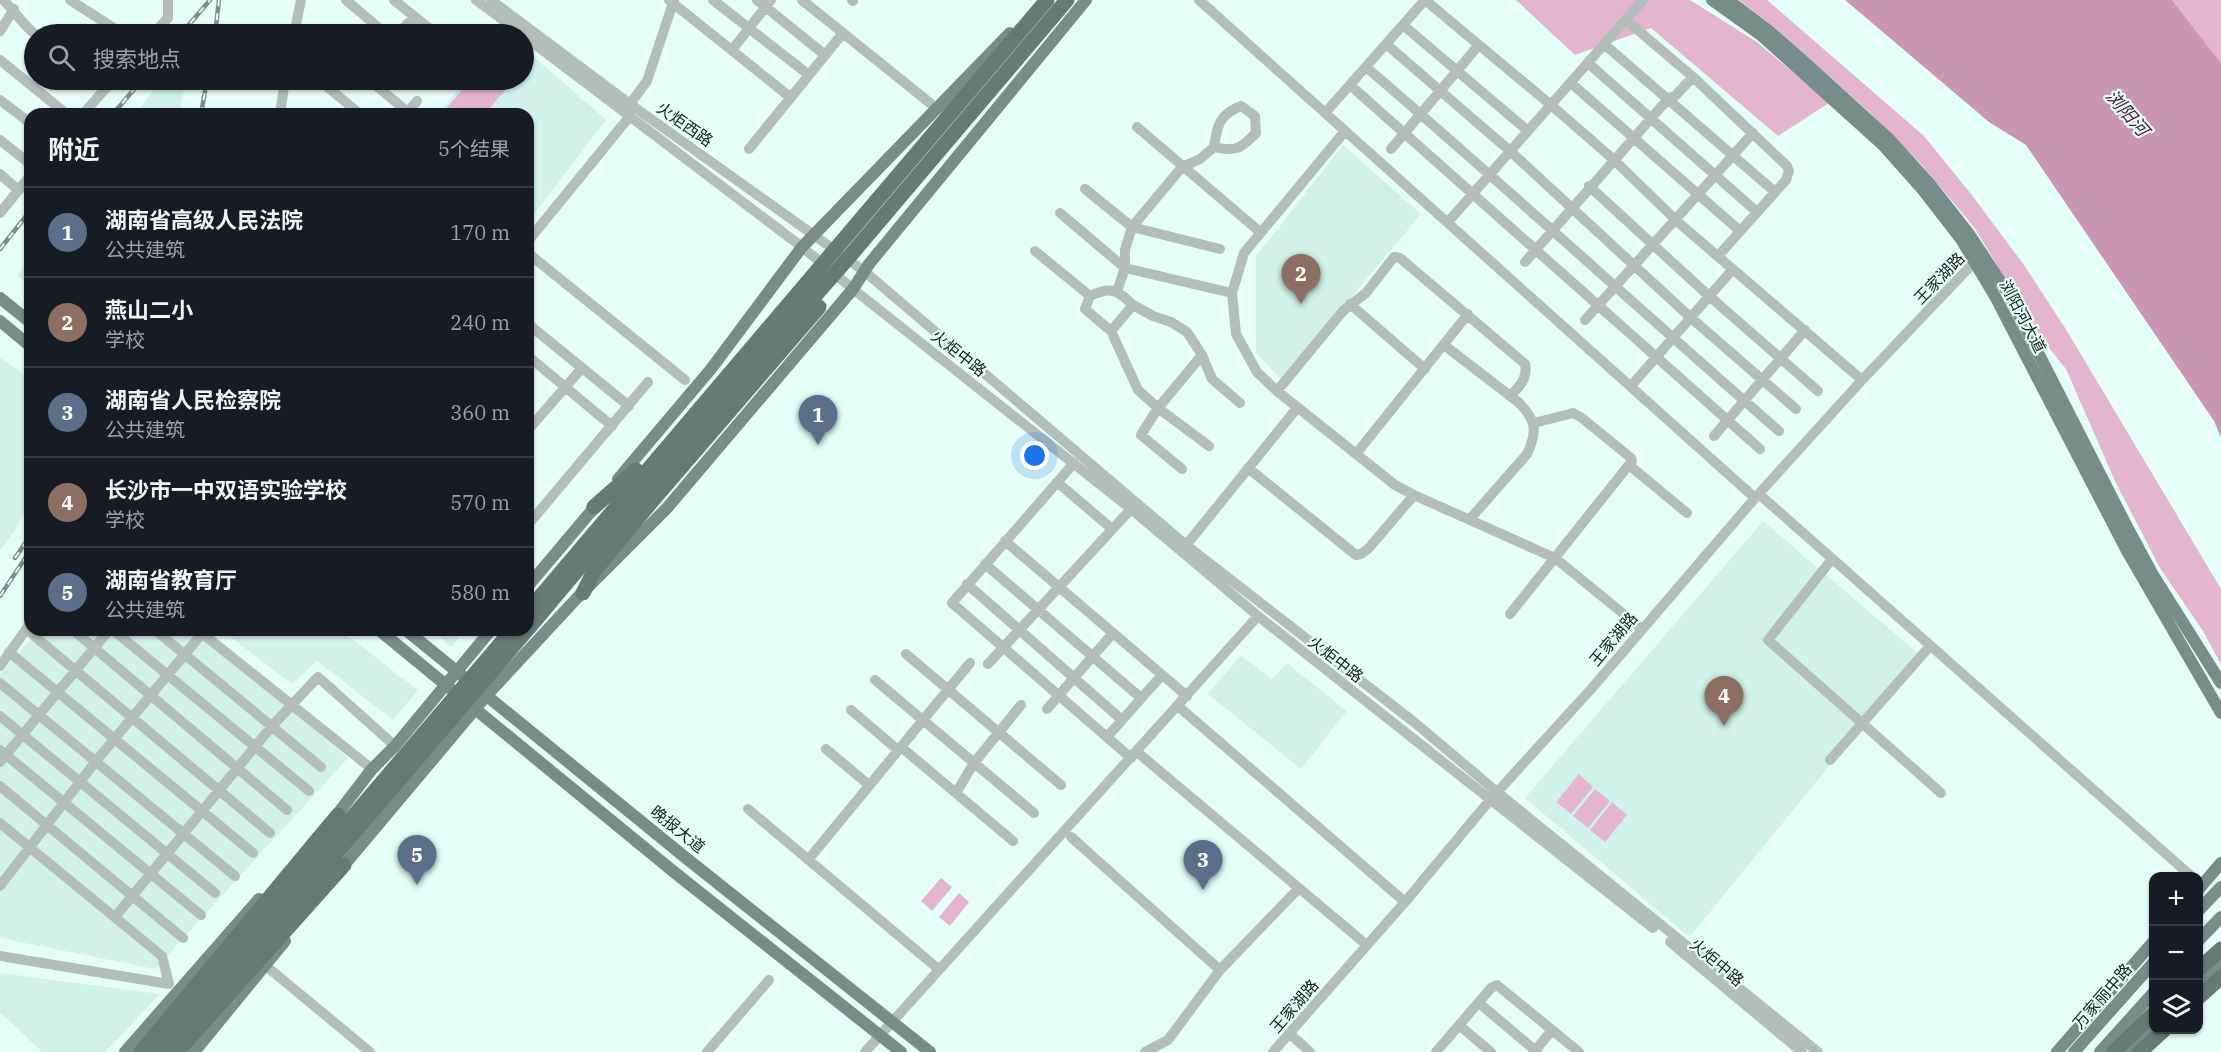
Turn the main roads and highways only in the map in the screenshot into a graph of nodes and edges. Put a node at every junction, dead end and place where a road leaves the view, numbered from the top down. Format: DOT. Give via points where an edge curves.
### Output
graph roads {
  1 [pos="1037,0"];
  2 [pos="1047,0"];
  3 [pos="1067,0"];
  4 [pos="1086,0"];
  5 [pos="1712,0"];
  6 [pos="1728,0"];
  7 [pos="834,251"];
  8 [pos="849,257"];
  9 [pos="1979,257"];
  10 [pos="0,298"];
  11 [pos="24,317"];
  12 [pos="0,321"];
  13 [pos="24,341"];
  14 [pos="594,507"];
  15 [pos="534,578"];
  16 [pos="583,593"];
  17 [pos="534,604"];
  18 [pos="534,621"];
  19 [pos="386,636"];
  20 [pos="413,636"];
  21 [pos="486,636"];
  22 [pos="507,636"];
  23 [pos="521,636"];
  24 [pos="457,671"];
  25 [pos="2221,683"];
  26 [pos="446,684"];
  27 [pos="487,695"];
  28 [pos="475,709"];
  29 [pos="2221,713"];
  30 [pos="338,815"];
  31 [pos="2221,863"];
  32 [pos="344,865"];
  33 [pos="2203,883"];
  34 [pos="2221,886"];
  35 [pos="2203,906"];
  36 [pos="2221,917"];
  37 [pos="2203,937"];
  38 [pos="2149,947"];
  39 [pos="2221,948"];
  40 [pos="2221,962"];
  41 [pos="2203,966"];
  42 [pos="2149,968"];
  43 [pos="2221,977"];
  44 [pos="2203,981"];
  45 [pos="2203,994"];
  46 [pos="2149,998"];
  47 [pos="2149,1018"];
  48 [pos="2149,1034"];
  49 [pos="2159,1034"];
  50 [pos="125,1052"];
  51 [pos="141,1052"];
  52 [pos="152,1052"];
  53 [pos="167,1052"];
  54 [pos="177,1052"];
  55 [pos="194,1052"];
  56 [pos="901,1052"];
  57 [pos="930,1052"];
  58 [pos="2057,1052"];
  59 [pos="2074,1052"];
  60 [pos="2100,1052"];
  61 [pos="2114,1052"];
  62 [pos="2130,1052"];
  63 [pos="2140,1052"];
  1 -- 14 [label="main road" via="1010,34 802,247 711,369"];
  2 -- 7 [label="highway, bridge"];
  3 -- 8 [label="highway, bridge"];
  4 -- 16 [label="main road" via="853,289 667,508"];
  5 -- 9 [label="main road, 浏阳河大道" via="1762,36 1883,145"];
  6 -- 9 [label="main road, 浏阳河大道" via="1793,52 1889,139 1929,183"];
  7 -- 14 [label="highway, bridge" via="799,280 636,470"];
  7 -- 17 [label="highway, bridge"];
  8 -- 16 [label="highway, bridge" via="832,292 594,571"];
  8 -- 18 [label="highway, bridge"];
  9 -- 25 [label="main road, 浏阳河大道" via="2006,290 2130,534"];
  9 -- 29 [label="main road, 浏阳河大道" via="2127,551"];
  10 -- 11 [label="main road"];
  12 -- 13 [label="main road"];
  14 -- 15 [label="main road"];
  16 -- 27 [label="main road"];
  19 -- 26 [label="main road"];
  20 -- 24 [label="main road, 晚报大道"];
  21 -- 24 [label="main road"];
  22 -- 52 [label="highway, bridge"];
  23 -- 53 [label="highway, bridge"];
  24 -- 26 [label="main road"];
  24 -- 27 [label="main road, 晚报大道"];
  26 -- 28 [label="main road"];
  26 -- 30 [label="main road" via="372,769"];
  27 -- 28 [label="main road"];
  27 -- 57 [label="main road, 晚报大道"];
  28 -- 32 [label="main road"];
  28 -- 56 [label="main road"];
  30 -- 50 [label="main road" via="283,871"];
  30 -- 51 [label="highway"];
  31 -- 33 [label="main road"];
  32 -- 54 [label="highway"];
  32 -- 55 [label="main road"];
  34 -- 35 [label="main road"];
  36 -- 37 [label="main road"];
  38 -- 58 [label="main road"];
  39 -- 41 [label="highway"];
  40 -- 44 [label="main road"];
  42 -- 59 [label="main road, 万家丽中路"];
  43 -- 45 [label="highway"];
  46 -- 60 [label="main road"];
  47 -- 61 [label="highway"];
  48 -- 62 [label="main road"];
  49 -- 63 [label="highway"];
}
